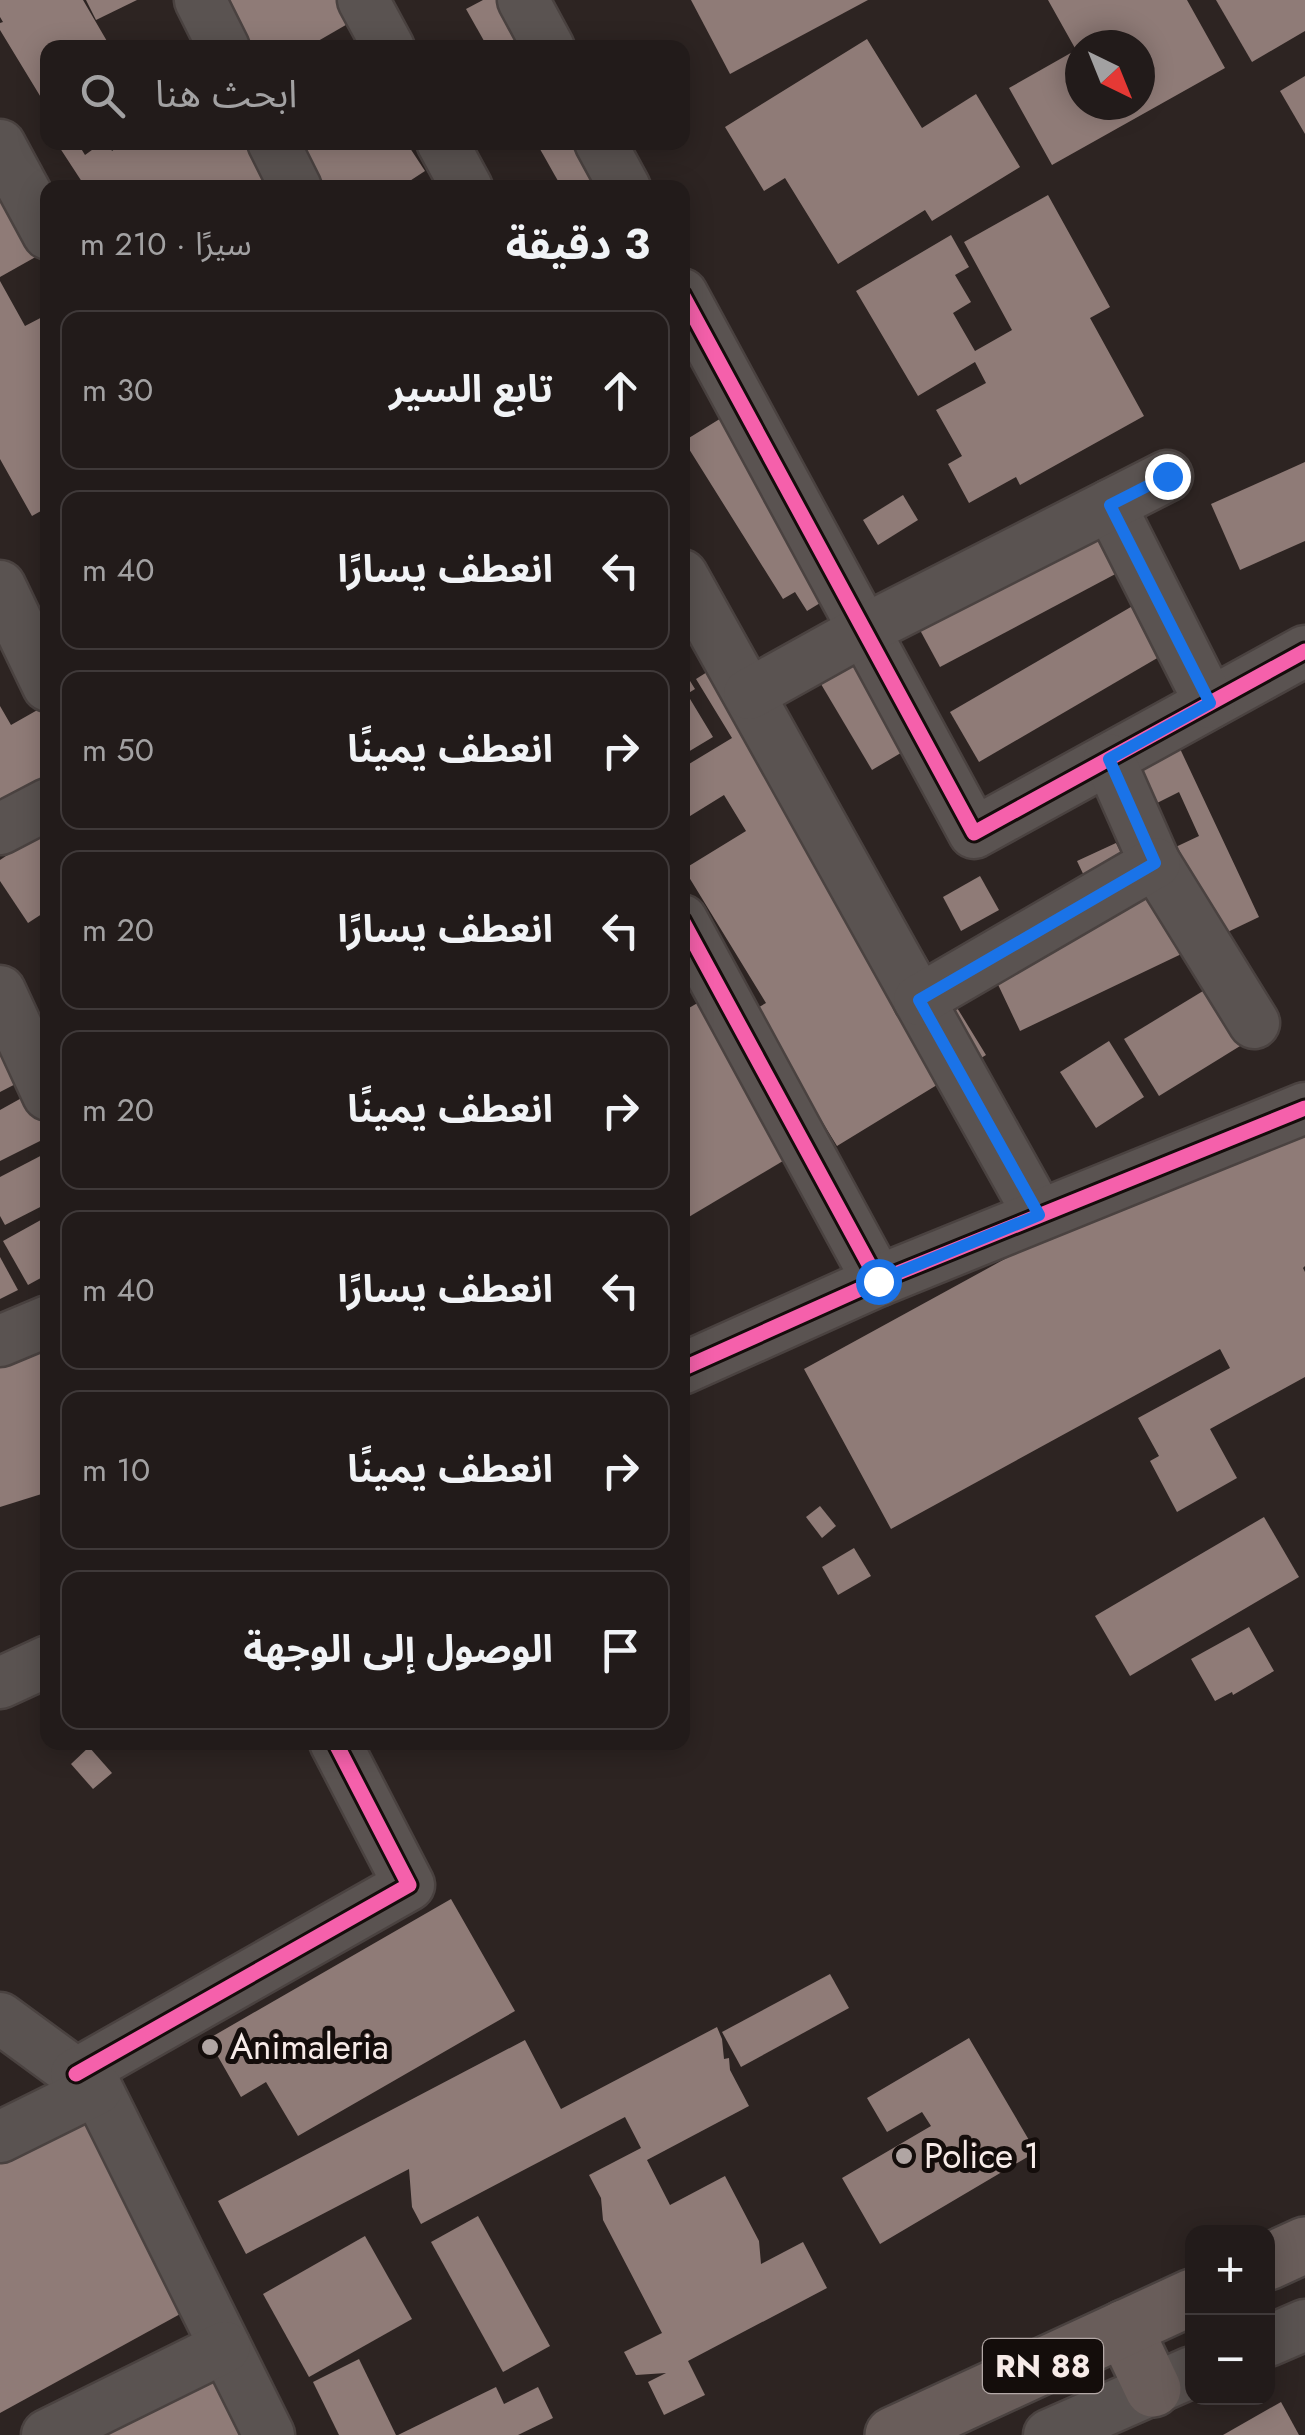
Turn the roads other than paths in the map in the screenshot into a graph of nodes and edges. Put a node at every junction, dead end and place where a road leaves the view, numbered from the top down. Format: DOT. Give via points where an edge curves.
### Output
graph roads {
  1 [pos="200,0"];
  2 [pos="363,0"];
  3 [pos="523,0"];
  4 [pos="220,40"];
  5 [pos="385,40"];
  6 [pos="545,40"];
  7 [pos="0,145"];
  8 [pos="277,150"];
  9 [pos="446,150"];
  10 [pos="604,150"];
  11 [pos="292,180"];
  12 [pos="463,180"];
  13 [pos="621,180"];
  14 [pos="40,219"];
  15 [pos="690,309"];
  16 [pos="1167,476"];
  17 [pos="1110,505"];
  18 [pos="0,586"];
  19 [pos="690,588"];
  20 [pos="864,630"];
  21 [pos="1305,651"];
  22 [pos="40,669"];
  23 [pos="749,694"];
  24 [pos="1210,703"];
  25 [pos="1109,759"];
  26 [pos="40,808"];
  27 [pos="0,829"];
  28 [pos="1155,863"];
  29 [pos="690,935"];
  30 [pos="0,991"];
  31 [pos="919,1000"];
  32 [pos="1254,1023"];
  33 [pos="40,1077"];
  34 [pos="1305,1108"];
  35 [pos="1039,1215"];
  36 [pos="878,1281"];
  37 [pos="40,1324"];
  38 [pos="0,1341"];
  39 [pos="690,1365"];
  40 [pos="40,1665"];
  41 [pos="0,1683"];
  42 [pos="339,1750"];
  43 [pos="0,2018"];
  44 [pos="86,2081"];
  45 [pos="0,2137"];
  46 [pos="1305,2245"];
  47 [pos="1275,2259"];
  48 [pos="1185,2300"];
  49 [pos="1305,2325"];
  50 [pos="1124,2328"];
  51 [pos="1275,2338"];
  52 [pos="225,2346"];
  53 [pos="1172,2381"];
  54 [pos="46,2435"];
  55 [pos="269,2435"];
  56 [pos="893,2435"];
  57 [pos="1049,2435"];
  1 -- 4 [label="street"];
  2 -- 5 [label="street"];
  3 -- 6 [label="street"];
  7 -- 14 [label="street"];
  8 -- 11 [label="street"];
  9 -- 12 [label="street"];
  10 -- 13 [label="street"];
  15 -- 20 [label="street"];
  16 -- 17 [label="street"];
  17 -- 20 [label="street"];
  17 -- 24 [label="street"];
  18 -- 22 [label="street"];
  19 -- 23 [label="street"];
  20 -- 23 [label="street"];
  20 -- 25 [label="street" via="974,833"];
  21 -- 24 [label="street"];
  23 -- 31 [label="street"];
  24 -- 25 [label="street"];
  25 -- 28 [label="street"];
  26 -- 27 [label="street"];
  28 -- 31 [label="street"];
  28 -- 32 [label="street"];
  29 -- 36 [label="street"];
  30 -- 33 [label="street"];
  31 -- 35 [label="street"];
  34 -- 35 [label="street"];
  35 -- 36 [label="street"];
  36 -- 39 [label="street"];
  37 -- 38 [label="street"];
  40 -- 41 [label="street"];
  42 -- 44 [label="street" via="409,1886"];
  43 -- 44 [label="street"];
  44 -- 45 [label="street"];
  44 -- 52 [label="street"];
  46 -- 47 [label="main road"];
  48 -- 50 [label="main road, RN 88"];
  49 -- 51 [label="street"];
  50 -- 53 [label="main road"];
  50 -- 56 [label="main road, RN 88"];
  52 -- 54 [label="street"];
  52 -- 55 [label="street"];
  53 -- 57 [label="street"];
}
